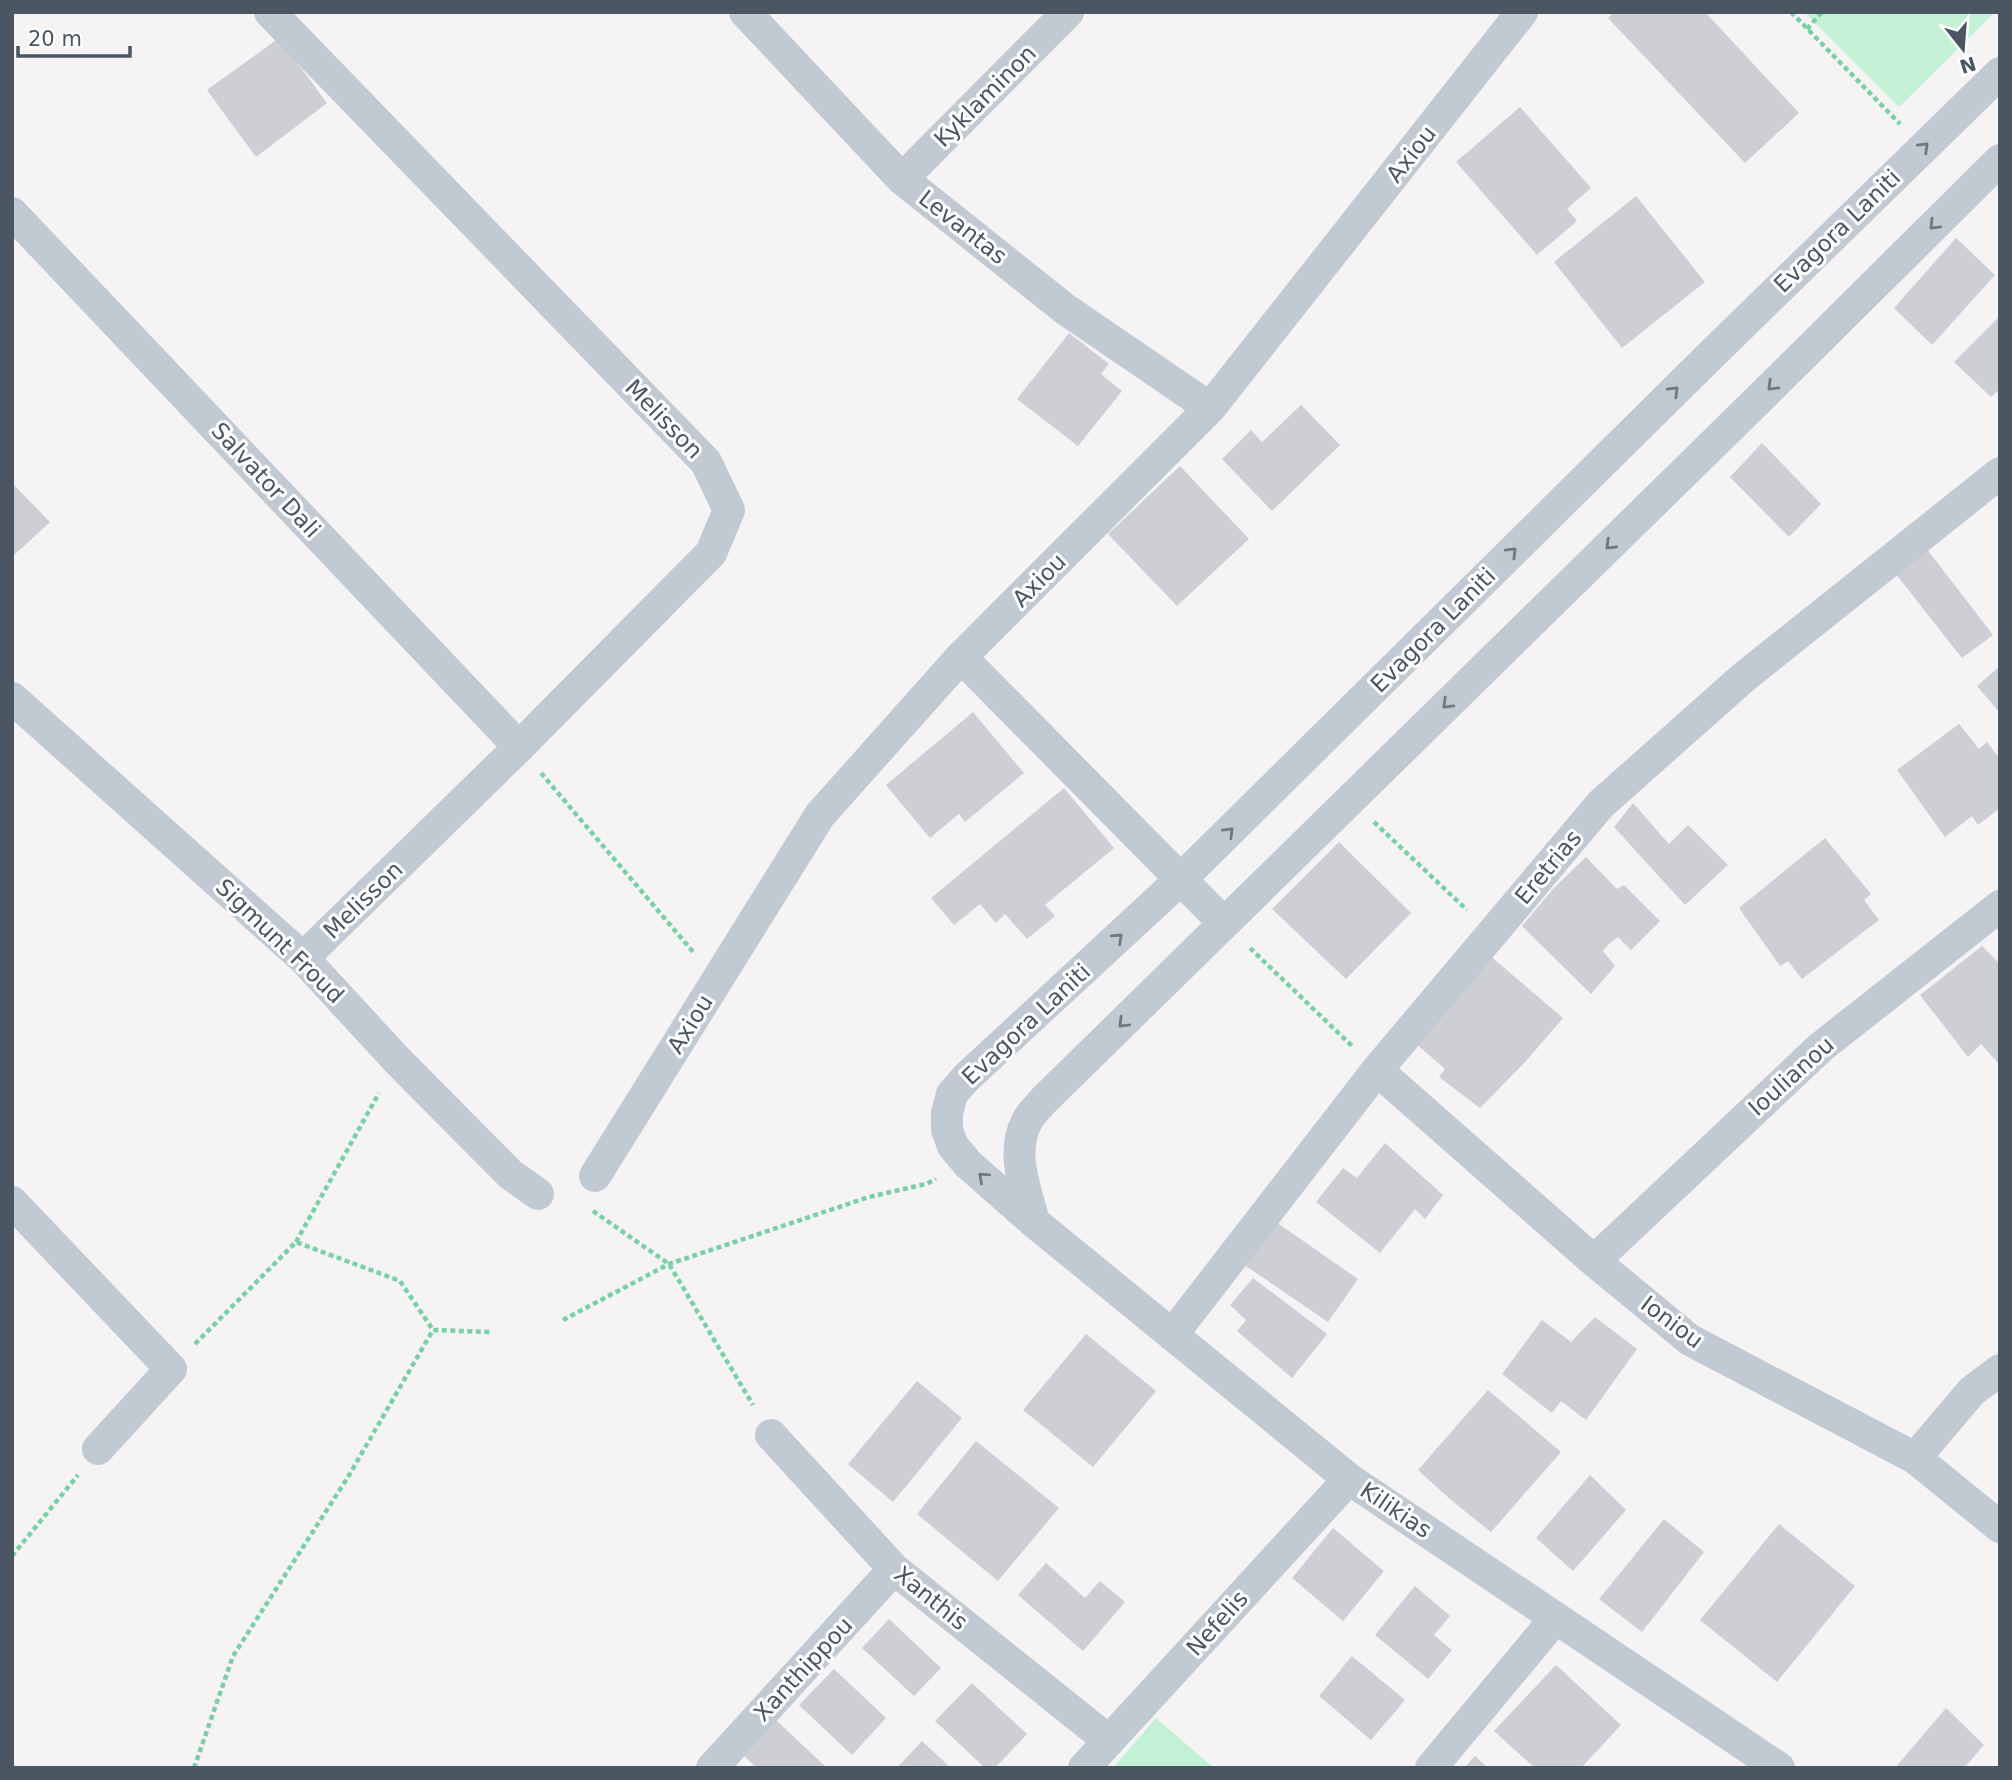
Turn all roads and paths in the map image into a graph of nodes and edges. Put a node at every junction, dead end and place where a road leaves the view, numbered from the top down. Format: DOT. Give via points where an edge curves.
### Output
graph roads {
  1 [pos="270,12"];
  2 [pos="745,12"];
  3 [pos="1068,12"];
  4 [pos="1522,12"];
  5 [pos="1791,12"];
  6 [pos="1822,12"];
  7 [pos="1807,29"];
  8 [pos="2000,72"];
  9 [pos="1923,148"];
  10 [pos="2000,160"];
  11 [pos="902,179"];
  12 [pos="12,213"];
  13 [pos="1210,408"];
  14 [pos="2000,473"];
  15 [pos="961,657"];
  16 [pos="12,698"];
  17 [pos="519,747"];
  18 [pos="1371,819"];
  19 [pos="1180,880"];
  20 [pos="2000,906"];
  21 [pos="1468,910"];
  22 [pos="1224,923"];
  23 [pos="303,958"];
  24 [pos="717,980"];
  25 [pos="397,1060"];
  26 [pos="1377,1070"];
  27 [pos="968,1164"];
  28 [pos="595,1176"];
  29 [pos="538,1194"];
  30 [pos="12,1202"];
  31 [pos="589,1208"];
  32 [pos="1034,1222"];
  33 [pos="296,1242"];
  34 [pos="1594,1261"];
  35 [pos="669,1264"];
  36 [pos="563,1320"];
  37 [pos="433,1330"];
  38 [pos="491,1332"];
  39 [pos="1172,1335"];
  40 [pos="171,1369"];
  41 [pos="2000,1370"];
  42 [pos="771,1435"];
  43 [pos="98,1449"];
  44 [pos="1915,1458"];
  45 [pos="1349,1479"];
  46 [pos="2000,1527"];
  47 [pos="12,1556"];
  48 [pos="894,1569"];
  49 [pos="1555,1619"];
  50 [pos="1109,1741"];
  51 [pos="194,1768"];
  52 [pos="712,1768"];
  53 [pos="1084,1768"];
  54 [pos="1431,1768"];
  55 [pos="1779,1768"];
  1 -- 17 [label="street, Melisson" via="706,462 729,510 711,553"];
  2 -- 11 [label="street, Levantas"];
  3 -- 11 [label="street, Kyklaminon"];
  4 -- 13 [label="street, Axiou"];
  5 -- 7 [label="path"];
  6 -- 7 [label="path"];
  7 -- 9 [label="path"];
  9 -- 8 [label="street, Evagora Laniti, one-way"];
  19 -- 9 [label="street, Evagora Laniti, one-way"];
  10 -- 22 [label="street, one-way"];
  11 -- 13 [label="street, Levantas" via="1066,309"];
  12 -- 17 [label="street, Salvator Dali"];
  13 -- 15 [label="street, Axiou"];
  14 -- 26 [label="street, Eretrias" via="1744,677 1601,804"];
  15 -- 19 [label="street"];
  15 -- 24 [label="street, Axiou" via="820,815"];
  16 -- 23 [label="street, Sigmunt Froud"];
  17 -- 23 [label="street, Melisson"];
  17 -- 24 [label="path"];
  18 -- 21 [label="path"];
  19 -- 22 [label="street"];
  27 -- 19 [label="street, Evagora Laniti, one-way" via="947,1130 953,1094"];
  20 -- 34 [label="street, Ioulianou" via="1821,1047"];
  22 -- 26 [label="path"];
  22 -- 32 [label="street, one-way" via="1027,1120 1019,1158"];
  23 -- 25 [label="street, Sigmunt Froud"];
  24 -- 28 [label="street, Axiou"];
  25 -- 29 [label="street, Sigmunt Froud" via="510,1174"];
  25 -- 33 [label="path"];
  26 -- 34 [label="street, Ioniou"];
  26 -- 39 [label="street, Eretrias"];
  32 -- 27 [label="street, Evagora Laniti, one-way"];
  27 -- 35 [label="path" via="926,1184 869,1197"];
  30 -- 40 [label="street"];
  31 -- 35 [label="path"];
  32 -- 39 [label="street, Kilikias"];
  33 -- 37 [label="path" via="400,1281"];
  33 -- 40 [label="path"];
  34 -- 44 [label="street, Ioniou" via="1690,1340"];
  35 -- 36 [label="path"];
  35 -- 42 [label="path"];
  37 -- 38 [label="path"];
  37 -- 51 [label="path" via="348,1477 233,1656"];
  39 -- 45 [label="street, Kilikias"];
  40 -- 43 [label="street"];
  41 -- 44 [label="street" via="1972,1391"];
  42 -- 48 [label="street, Xanthis"];
  43 -- 47 [label="path"];
  44 -- 46 [label="street, Ioniou"];
  45 -- 49 [label="street, Kilikias"];
  45 -- 50 [label="street, Nefelis"];
  48 -- 50 [label="street, Xanthis"];
  48 -- 52 [label="street, Xanthippou"];
  49 -- 54 [label="street"];
  49 -- 55 [label="street, Kilikias"];
  50 -- 53 [label="street, Nefelis"];
}
